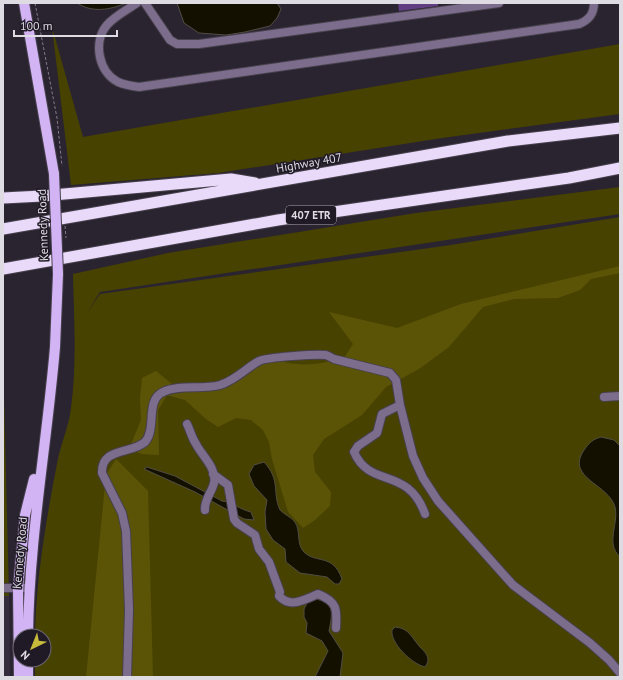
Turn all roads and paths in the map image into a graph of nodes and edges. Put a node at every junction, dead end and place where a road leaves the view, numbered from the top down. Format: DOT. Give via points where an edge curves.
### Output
graph roads {
  1 [pos="24,3"];
  2 [pos="35,3"];
  3 [pos="137,3"];
  4 [pos="146,3"];
  5 [pos="499,3"];
  6 [pos="594,3"];
  7 [pos="620,128"];
  8 [pos="620,168"];
  9 [pos="58,174"];
  10 [pos="264,184"];
  11 [pos="3,198"];
  12 [pos="3,229"];
  13 [pos="3,269"];
  14 [pos="620,396"];
  15 [pos="604,397"];
  16 [pos="400,405"];
  17 [pos="187,424"];
  18 [pos="42,448"];
  19 [pos="214,474"];
  20 [pos="205,510"];
  21 [pos="425,514"];
  22 [pos="3,588"];
  23 [pos="18,588"];
  24 [pos="29,588"];
  25 [pos="28,628"];
  26 [pos="336,628"];
  27 [pos="620,673"];
  28 [pos="19,677"];
  29 [pos="127,677"];
  1 -- 9 [label="main road, Kennedy Road"];
  2 -- 9 [label="path" via="56,111"];
  3 -- 6 [label="lane" via="107,25 102,33 99,51 104,69 110,76 126,86 139,87 579,24 587,21 592,14"];
  4 -- 5 [label="lane" via="170,40 177,44 199,44"];
  7 -- 10 [label="highway, Highway 407" via="508,142"];
  8 -- 13 [label="highway, 407 ETR" via="569,178 278,220"];
  9 -- 18 [label="main road, Kennedy Road, bridge" via="58,274 54,347"];
  10 -- 11 [label="highway" via="231,179"];
  10 -- 12 [label="highway, Highway 407"];
  14 -- 15 [label="lane"];
  16 -- 21 [label="lane" via="382,414 376,433 354,452 367,470 400,482 411,489"];
  16 -- 27 [label="lane" via="413,456 438,502 513,585 590,643"];
  16 -- 29 [label="lane" via="396,380 390,373 326,355 260,360 238,377 220,384 176,388 159,394 155,401 148,437 137,447 114,453 102,469 122,513 126,531 129,610"];
  17 -- 19 [label="lane" via="195,444"];
  18 -- 23 [label="main road, Kennedy Road" via="25,515"];
  18 -- 24 [label="main road, Kennedy Road"];
  19 -- 20 [label="lane" via="214,482 204,505"];
  19 -- 26 [label="lane" via="228,485 234,519 240,526 252,532 259,549 269,562 280,592 279,596 293,604 318,594 324,596 336,609"];
  22 -- 23 [label="lane"];
  23 -- 24 [label="lane"];
  23 -- 28 [label="main road, Kennedy Road"];
  24 -- 25 [label="main road, Kennedy Road"];
}
